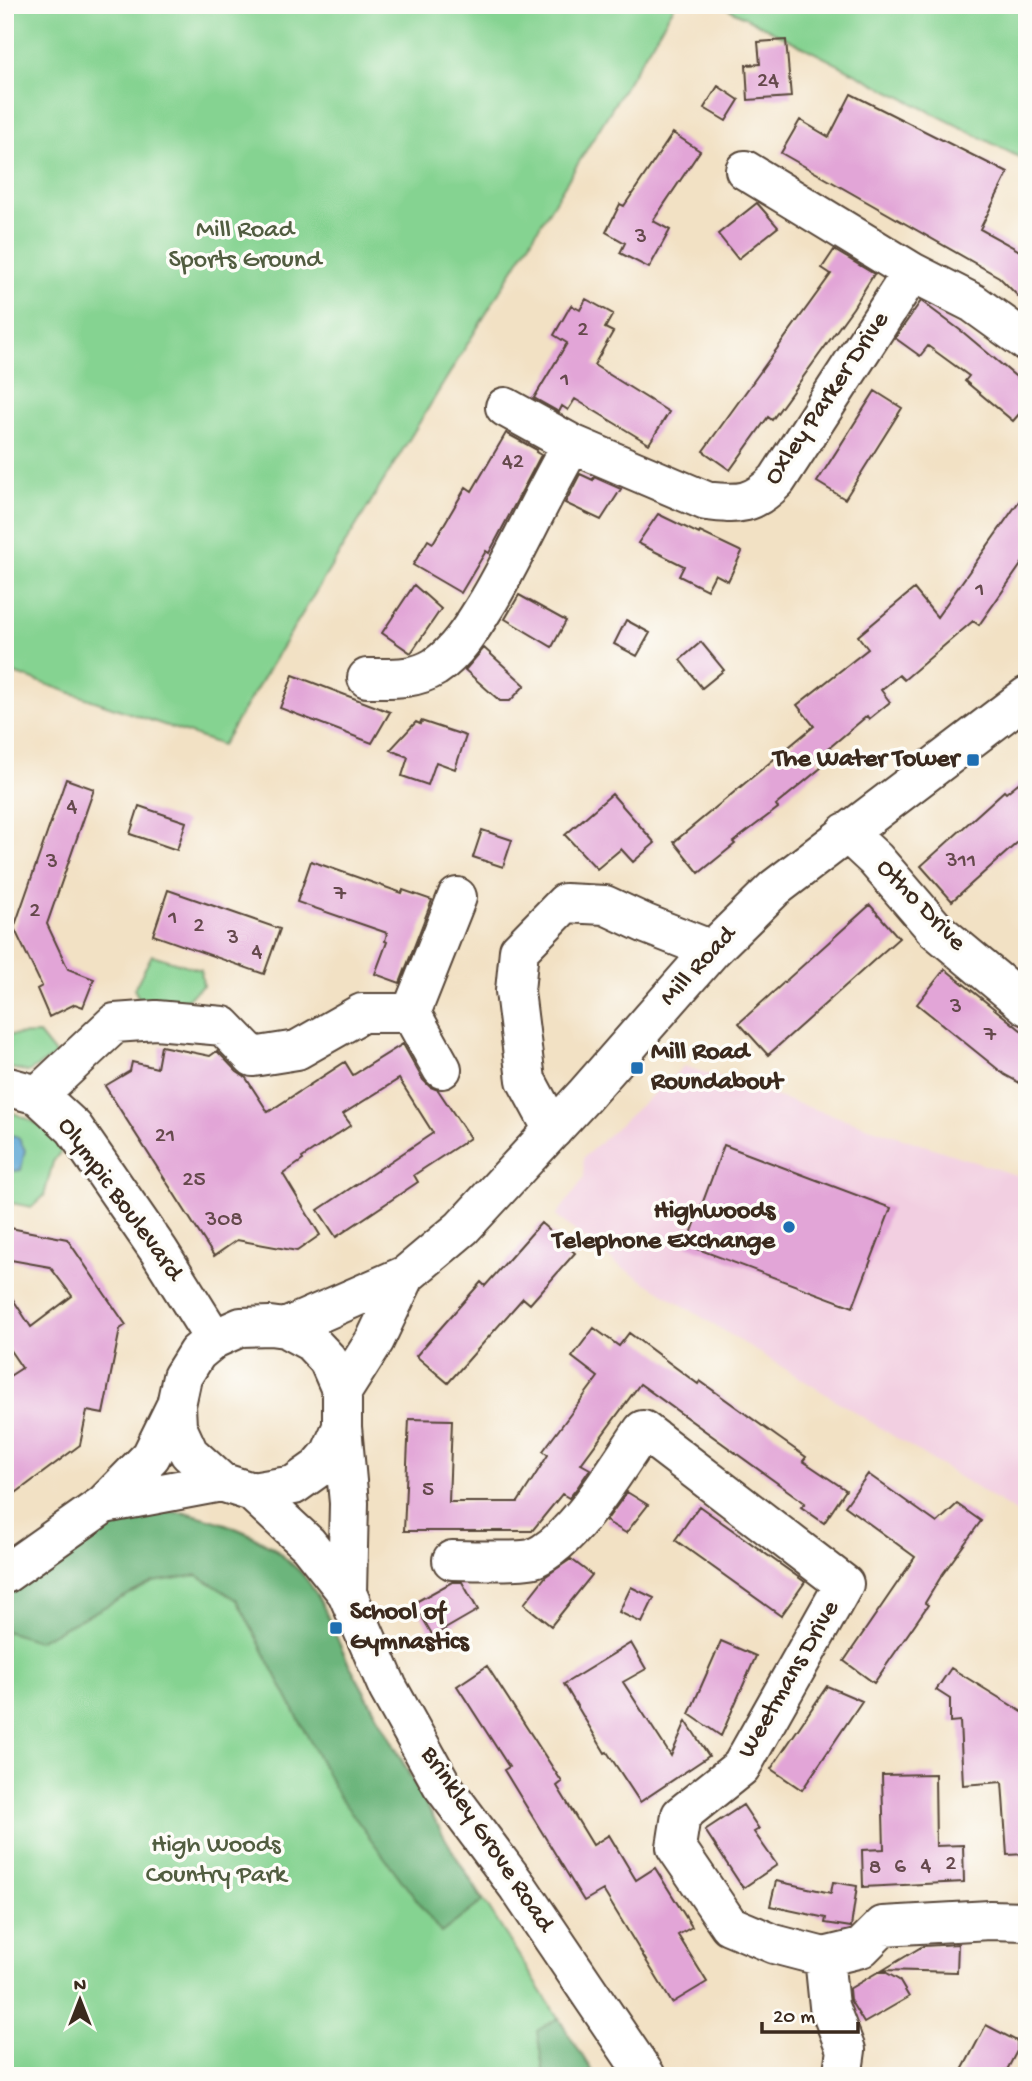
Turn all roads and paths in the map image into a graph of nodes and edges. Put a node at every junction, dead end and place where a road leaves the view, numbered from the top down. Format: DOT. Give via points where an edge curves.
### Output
graph roads {
  1 [pos="745,170"];
  2 [pos="912,272"];
  3 [pos="1027,342"];
  4 [pos="505,407"];
  5 [pos="572,444"];
  6 [pos="367,678"];
  7 [pos="1027,696"];
  8 [pos="846,832"];
  9 [pos="457,897"];
  10 [pos="712,950"];
  11 [pos="1027,1006"];
  12 [pos="411,1013"];
  13 [pos="442,1069"];
  14 [pos="21,1091"];
  15 [pos="553,1130"];
  16 [pos="406,1275"];
  17 [pos="285,1328"];
  18 [pos="214,1339"];
  19 [pos="176,1405"];
  20 [pos="342,1410"];
  21 [pos="236,1487"];
  22 [pos="104,1504"];
  23 [pos="452,1560"];
  24 [pos="5,1574"];
  25 [pos="347,1593"];
  26 [pos="1027,1921"];
  27 [pos="824,1957"];
  28 [pos="843,2071"];
  29 [pos="646,2076"];
  1 -- 2 [label="street"];
  2 -- 3 [label="street" via="973,303"];
  2 -- 5 [label="street, Oxley Parker Drive" via="764,494 730,504 706,501"];
  4 -- 5 [label="street, Oxley Parker Drive"];
  5 -- 6 [label="street" via="511,564 458,646 435,667 409,677"];
  7 -- 8 [label="street, Mill Road"];
  8 -- 10 [label="street, Mill Road" via="775,888"];
  8 -- 11 [label="street, Otho Drive" via="936,930"];
  9 -- 12 [label="street"];
  10 -- 15 [label="street, Mill Road"];
  10 -- 15 [label="street" via="605,905 565,903 519,950 515,991 526,1080"];
  12 -- 13 [label="street"];
  12 -- 14 [label="street" via="362,1013 297,1050 253,1057 223,1026 156,1020 115,1023"];
  14 -- 18 [label="street, Olympic Boulevard" via="74,1128"];
  15 -- 16 [label="street, Mill Road" via="462,1228"];
  16 -- 17 [label="street, Mill Road"];
  16 -- 20 [label="street, Mill Road"];
  17 -- 18 [label="street, Mill Road" via="241,1327"];
  17 -- 20 [label="street, Mill Road" via="310,1342 328,1360"];
  18 -- 19 [label="street, Mill Road" via="197,1353 182,1377"];
  19 -- 21 [label="street, Mill Road" via="177,1427 189,1453"];
  19 -- 22 [label="street, Mill Road" via="151,1456"];
  20 -- 21 [label="street, Mill Road" via="330,1454 318,1468 294,1485"];
  20 -- 25 [label="street, Brinkley Grove Road" via="349,1503"];
  21 -- 22 [label="street, Mill Road"];
  21 -- 25 [label="street, Brinkley Grove Road" via="308,1544"];
  22 -- 24 [label="street, Mill Road"];
  23 -- 27 [label="street, Weetmans Drive" via="532,1559 564,1538 643,1430 844,1584 741,1767 681,1815 676,1847 729,1925 774,1944"];
  25 -- 29 [label="street, Brinkley Grove Road" via="388,1688 442,1785 518,1887"];
  26 -- 27 [label="street, Weetmans Drive" via="883,1926 861,1948"];
  27 -- 28 [label="street" via="829,2006 846,2050"];
}
